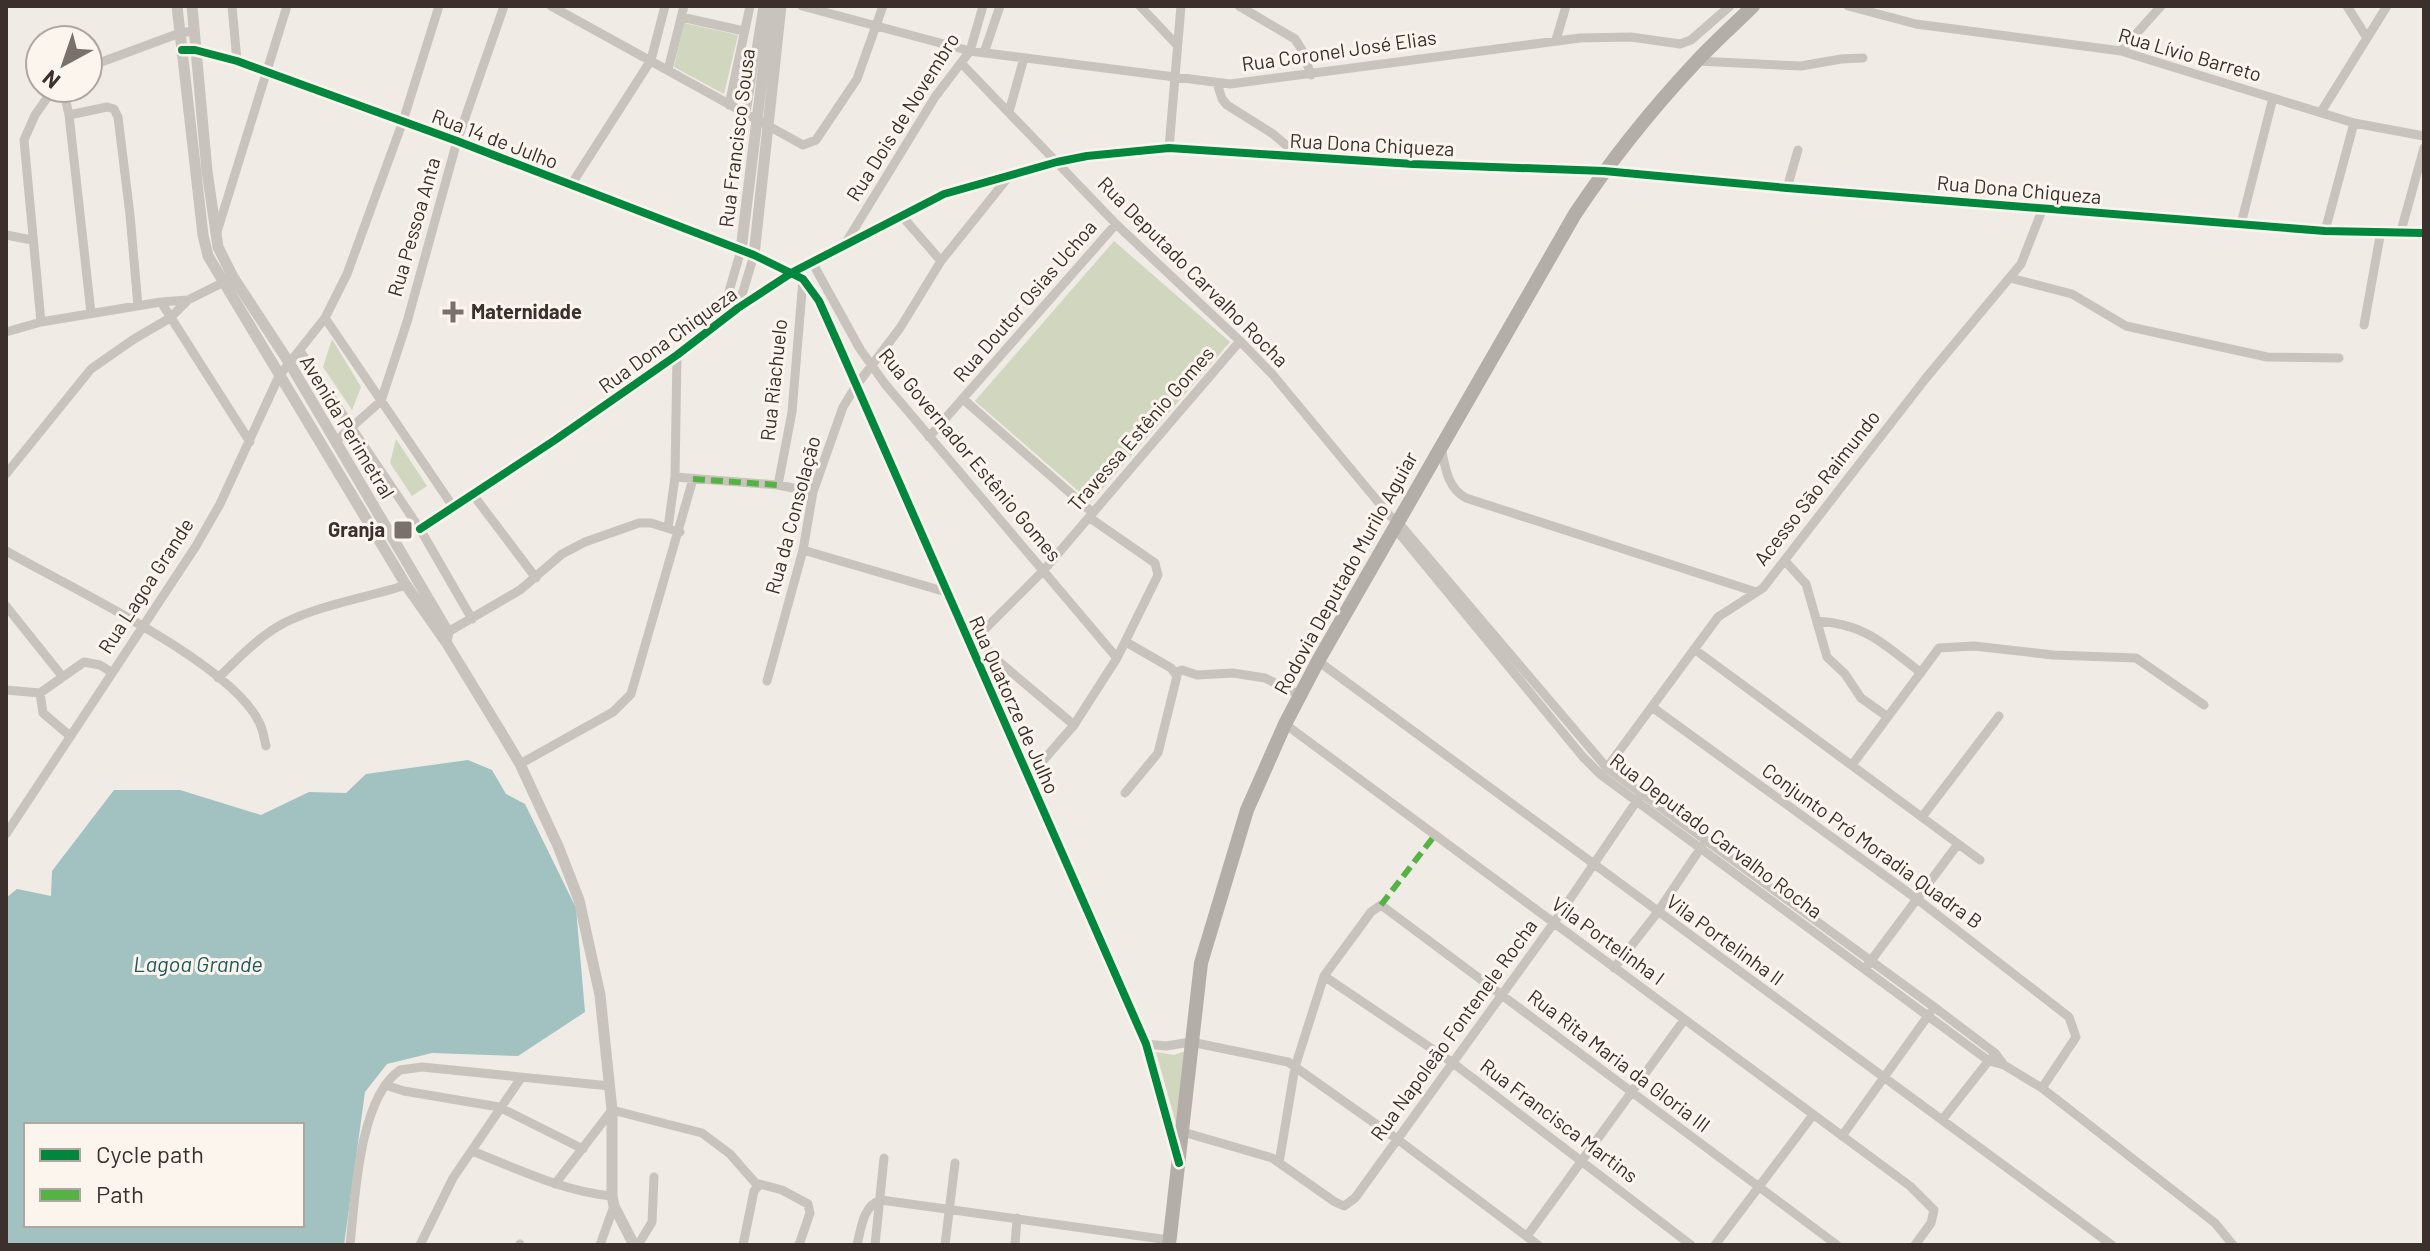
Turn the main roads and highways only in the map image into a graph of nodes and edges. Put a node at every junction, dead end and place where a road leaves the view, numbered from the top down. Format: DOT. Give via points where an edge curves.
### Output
graph roads {
  1 [pos="1753,6"];
  2 [pos="1169,1243"];
  1 -- 2 [label="highway, Rodovia Deputado Murilo Aguiar" via="1646,118 1575,214 1393,521 1285,724 1247,810 1201,963"];
}
